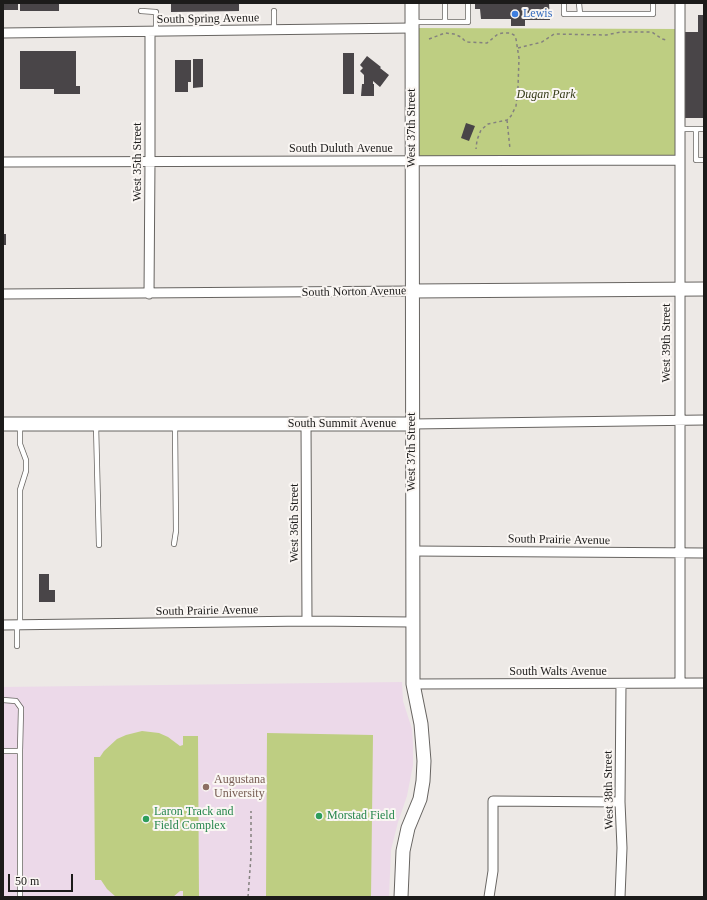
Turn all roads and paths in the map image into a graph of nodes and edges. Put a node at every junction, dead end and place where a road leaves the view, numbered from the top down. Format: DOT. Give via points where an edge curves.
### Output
graph roads {
  1 [pos="412,3"];
  2 [pos="445,3"];
  3 [pos="468,3"];
  4 [pos="564,3"];
  5 [pos="579,3"];
  6 [pos="653,3"];
  7 [pos="680,3"];
  8 [pos="141,11"];
  9 [pos="274,11"];
  10 [pos="580,14"];
  11 [pos="445,22"];
  12 [pos="412,25"];
  13 [pos="274,30"];
  14 [pos="153,32"];
  15 [pos="3,33"];
  16 [pos="429,39"];
  17 [pos="666,40"];
  18 [pos="518,48"];
  19 [pos="507,120"];
  20 [pos="679,129"];
  21 [pos="696,129"];
  22 [pos="704,129"];
  23 [pos="476,149"];
  24 [pos="510,149"];
  25 [pos="679,160"];
  26 [pos="704,160"];
  27 [pos="150,161"];
  28 [pos="412,161"];
  29 [pos="3,162"];
  30 [pos="679,289"];
  31 [pos="704,289"];
  32 [pos="413,291"];
  33 [pos="3,294"];
  34 [pos="149,294"];
  35 [pos="704,420"];
  36 [pos="679,421"];
  37 [pos="3,424"];
  38 [pos="20,424"];
  39 [pos="96,424"];
  40 [pos="175,424"];
  41 [pos="306,424"];
  42 [pos="412,424"];
  43 [pos="174,544"];
  44 [pos="99,545"];
  45 [pos="413,551"];
  46 [pos="679,553"];
  47 [pos="704,553"];
  48 [pos="307,621"];
  49 [pos="412,622"];
  50 [pos="3,625"];
  51 [pos="19,625"];
  52 [pos="17,646"];
  53 [pos="680,683"];
  54 [pos="704,683"];
  55 [pos="413,684"];
  56 [pos="621,684"];
  57 [pos="3,700"];
  58 [pos="3,751"];
  59 [pos="20,751"];
  60 [pos="620,802"];
  61 [pos="251,811"];
  62 [pos="20,897"];
  63 [pos="248,897"];
  64 [pos="401,897"];
  65 [pos="489,897"];
  66 [pos="620,897"];
  1 -- 12 [label="street, West 37th Street"];
  2 -- 11 [label="lane"];
  3 -- 11 [label="lane" via="468,22"];
  4 -- 10 [label="lane" via="564,14"];
  5 -- 10 [label="lane"];
  6 -- 10 [label="lane" via="653,14"];
  7 -- 20 [label="street, West 39th Street"];
  8 -- 14 [label="lane" via="156,12"];
  9 -- 13 [label="lane"];
  11 -- 12 [label="lane"];
  12 -- 13 [label="street, South Spring Avenue"];
  12 -- 28 [label="street, West 37th Street"];
  13 -- 14 [label="street, South Spring Avenue"];
  14 -- 15 [label="street, South Spring Avenue"];
  14 -- 27 [label="street, West 35th Street"];
  16 -- 18 [label="path" via="445,33 461,37 465,42 487,42 498,34 510,33 514,35"];
  17 -- 18 [label="path" via="652,32 621,32 606,35 554,34 542,42"];
  18 -- 19 [label="path" via="516,106"];
  19 -- 23 [label="path" via="488,124 481,130"];
  19 -- 24 [label="path"];
  20 -- 21 [label="lane"];
  20 -- 25 [label="street, West 39th Street"];
  21 -- 22 [label="lane"];
  21 -- 26 [label="lane" via="696,160"];
  25 -- 28 [label="street, South Duluth Avenue"];
  25 -- 30 [label="street, West 39th Street"];
  27 -- 28 [label="street, South Duluth Avenue"];
  27 -- 29 [label="street, South Duluth Avenue"];
  27 -- 34 [label="street, West 35th Street"];
  28 -- 32 [label="street, West 37th Street"];
  30 -- 31 [label="street, South Norton Avenue"];
  30 -- 32 [label="street, South Norton Avenue"];
  30 -- 36 [label="street, West 39th Street"];
  32 -- 34 [label="street, South Norton Avenue"];
  32 -- 42 [label="street, West 37th Street"];
  33 -- 34 [label="street, South Norton Avenue"];
  35 -- 36 [label="street, South Summit Avenue"];
  36 -- 42 [label="street, South Summit Avenue"];
  36 -- 46 [label="street, West 39th Street"];
  37 -- 38 [label="street, South Summit Avenue"];
  38 -- 39 [label="street, South Summit Avenue"];
  38 -- 51 [label="lane" via="20,444 26,460 26,471 20,490"];
  39 -- 40 [label="street, South Summit Avenue"];
  39 -- 44 [label="lane"];
  40 -- 41 [label="street, South Summit Avenue"];
  40 -- 43 [label="lane"];
  41 -- 42 [label="street, South Summit Avenue"];
  41 -- 48 [label="street, West 36th Street"];
  42 -- 45 [label="street, West 37th Street"];
  45 -- 46 [label="street, South Prairie Avenue"];
  45 -- 49 [label="street, West 37th Street"];
  46 -- 47 [label="street, South Prairie Avenue"];
  46 -- 53 [label="street, West 39th Street"];
  48 -- 49 [label="street, South Prairie Avenue"];
  48 -- 51 [label="street, South Prairie Avenue"];
  49 -- 55 [label="street, West 37th Street"];
  50 -- 51 [label="street, South Prairie Avenue"];
  51 -- 52 [label="lane"];
  53 -- 54 [label="street, South Walts Avenue"];
  53 -- 56 [label="street, South Walts Avenue"];
  55 -- 56 [label="street, South Walts Avenue"];
  55 -- 64 [label="street, West 37th Street" via="421,724 423,781 420,799 408,828 403,851"];
  56 -- 60 [label="street, West 38th Street"];
  57 -- 59 [label="lane" via="16,701 21,708"];
  58 -- 59 [label="lane"];
  59 -- 62 [label="lane"];
  60 -- 65 [label="street" via="493,801 493,871"];
  60 -- 66 [label="street, West 38th Street"];
  61 -- 63 [label="path"];
}
